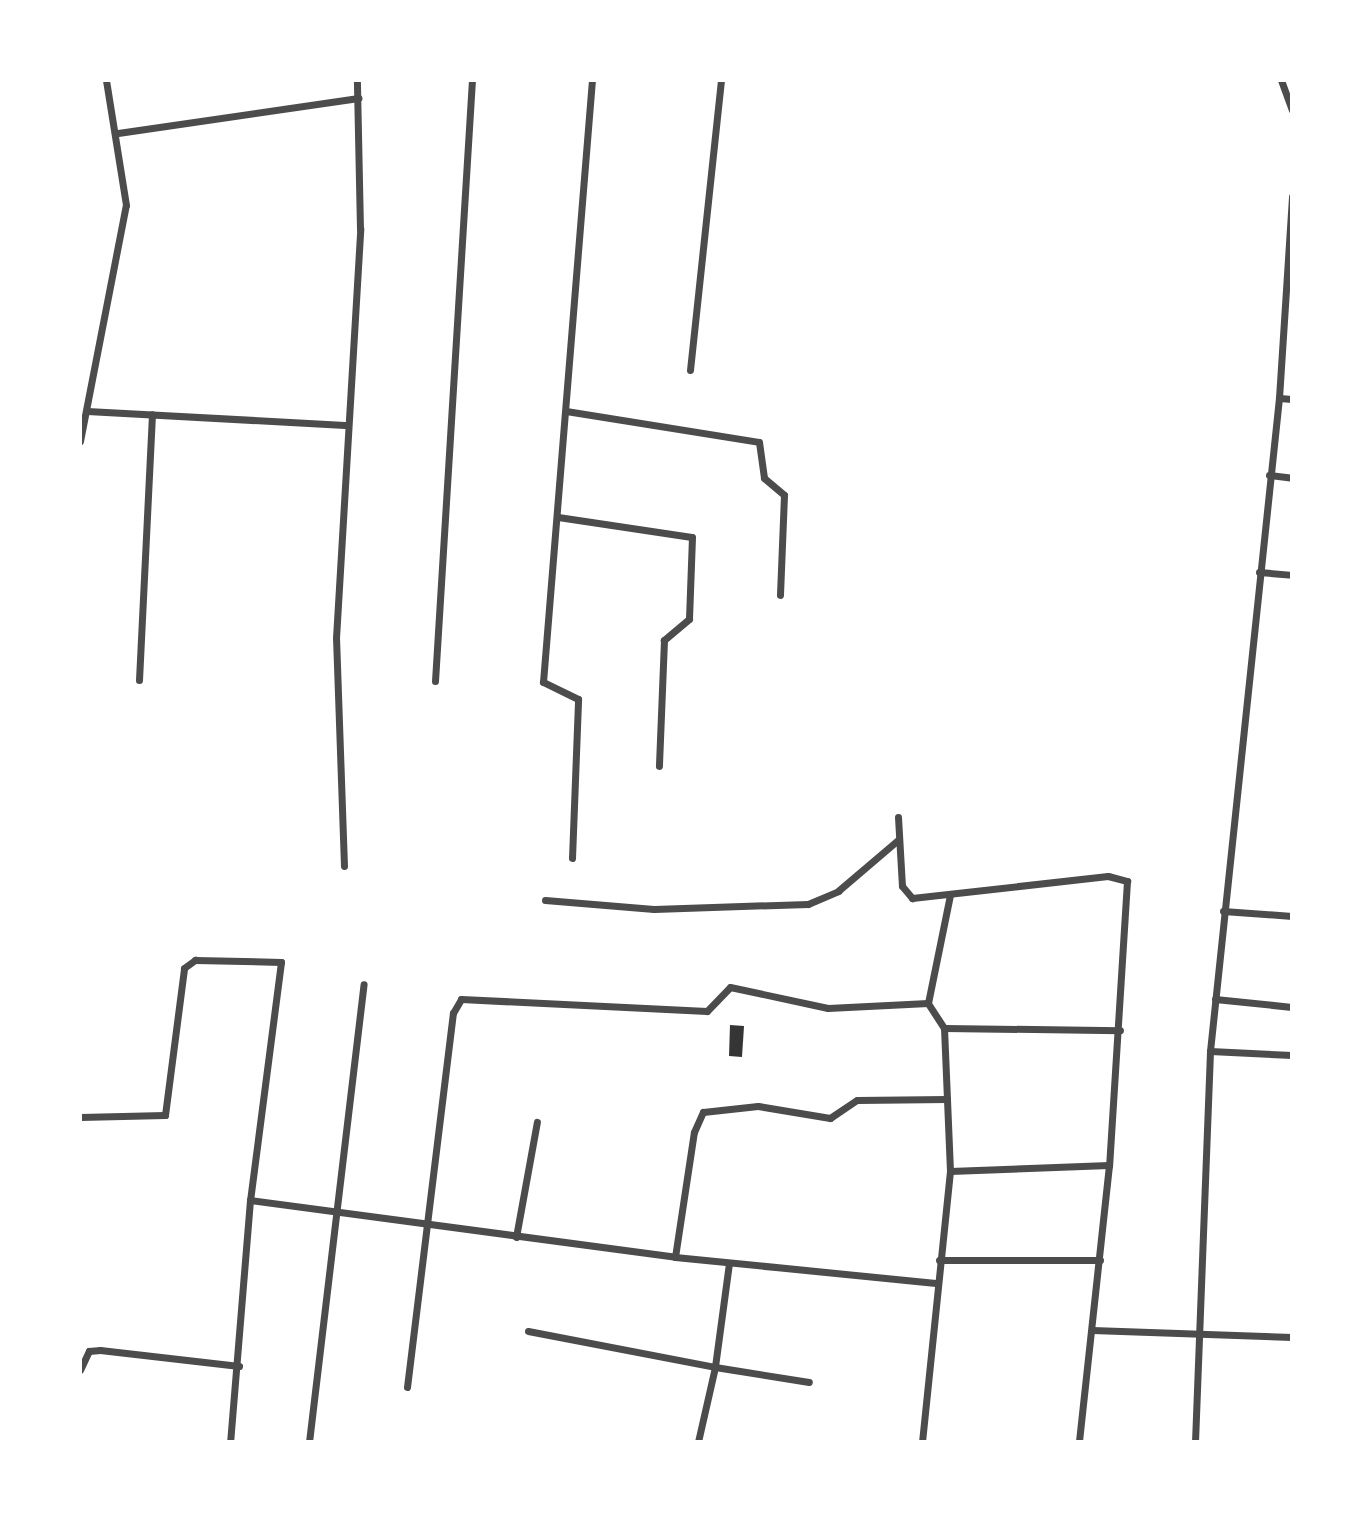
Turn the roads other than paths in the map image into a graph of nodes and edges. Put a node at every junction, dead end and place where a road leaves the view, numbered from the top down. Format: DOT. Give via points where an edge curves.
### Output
graph roads {
  1 [pos="106,80"];
  2 [pos="357,80"];
  3 [pos="472,80"];
  4 [pos="592,80"];
  5 [pos="722,80"];
  6 [pos="1281,80"];
  7 [pos="358,98"];
  8 [pos="1292,110"];
  9 [pos="118,133"];
  10 [pos="1292,196"];
  11 [pos="690,370"];
  12 [pos="1279,398"];
  13 [pos="1292,400"];
  14 [pos="87,411"];
  15 [pos="566,411"];
  16 [pos="152,414"];
  17 [pos="345,425"];
  18 [pos="80,441"];
  19 [pos="1269,475"];
  20 [pos="1292,478"];
  21 [pos="558,517"];
  22 [pos="1259,572"];
  23 [pos="1292,575"];
  24 [pos="780,595"];
  25 [pos="139,680"];
  26 [pos="435,681"];
  27 [pos="659,766"];
  28 [pos="898,817"];
  29 [pos="899,839"];
  30 [pos="572,858"];
  31 [pos="344,866"];
  32 [pos="950,895"];
  33 [pos="545,900"];
  34 [pos="1223,911"];
  35 [pos="1292,916"];
  36 [pos="364,984"];
  37 [pos="1215,999"];
  38 [pos="928,1003"];
  39 [pos="1292,1007"];
  40 [pos="944,1028"];
  41 [pos="1120,1030"];
  42 [pos="1210,1051"];
  43 [pos="1292,1055"];
  44 [pos="947,1099"];
  45 [pos="80,1117"];
  46 [pos="537,1122"];
  47 [pos="1109,1165"];
  48 [pos="950,1171"];
  49 [pos="250,1200"];
  50 [pos="339,1213"];
  51 [pos="426,1224"];
  52 [pos="516,1237"];
  53 [pos="675,1257"];
  54 [pos="939,1260"];
  55 [pos="1100,1260"];
  56 [pos="729,1263"];
  57 [pos="936,1283"];
  58 [pos="1092,1330"];
  59 [pos="528,1331"];
  60 [pos="1292,1337"];
  61 [pos="1203,1338"];
  62 [pos="239,1366"];
  63 [pos="715,1367"];
  64 [pos="80,1370"];
  65 [pos="808,1382"];
  66 [pos="407,1387"];
  67 [pos="230,1441"];
  68 [pos="309,1441"];
  69 [pos="698,1441"];
  70 [pos="922,1441"];
  71 [pos="1079,1441"];
  72 [pos="1195,1441"];
  1 -- 9 [label="street"];
  2 -- 7 [label="street"];
  3 -- 26 [label="street"];
  4 -- 15 [label="street"];
  5 -- 11 [label="street"];
  6 -- 8 [label="street"];
  7 -- 9 [label="street"];
  7 -- 17 [label="street" via="360,229"];
  9 -- 14 [label="street" via="124,234 107,288"];
  10 -- 12 [label="street"];
  12 -- 13 [label="street"];
  12 -- 19 [label="street"];
  14 -- 16 [label="street"];
  14 -- 18 [label="street"];
  15 -- 21 [label="street"];
  15 -- 24 [label="street" via="759,442 764,478 784,495"];
  16 -- 17 [label="street"];
  16 -- 25 [label="street"];
  17 -- 31 [label="street" via="336,638"];
  19 -- 20 [label="street"];
  19 -- 22 [label="street"];
  21 -- 27 [label="street" via="692,537 689,619 664,640"];
  21 -- 30 [label="street" via="543,682 578,699"];
  22 -- 23 [label="street"];
  22 -- 34 [label="street"];
  28 -- 29 [label="street"];
  29 -- 32 [label="street" via="905,894"];
  29 -- 33 [label="street" via="838,891 808,905 654,909"];
  32 -- 38 [label="street"];
  32 -- 41 [label="street" via="1123,878 1130,894"];
  34 -- 35 [label="street"];
  34 -- 37 [label="street"];
  36 -- 50 [label="street"];
  37 -- 39 [label="street"];
  37 -- 42 [label="street"];
  38 -- 40 [label="street"];
  38 -- 51 [label="street" via="828,1008 730,987 707,1011 461,999 453,1013"];
  40 -- 41 [label="street"];
  40 -- 44 [label="street"];
  41 -- 47 [label="street"];
  42 -- 43 [label="street"];
  42 -- 61 [label="street"];
  44 -- 48 [label="street"];
  44 -- 53 [label="street" via="857,1100 830,1118 758,1106 703,1112 694,1132"];
  45 -- 49 [label="street" via="165,1115 184,968 195,960 275,958 283,969"];
  46 -- 52 [label="street"];
  47 -- 48 [label="street"];
  47 -- 55 [label="street"];
  48 -- 54 [label="street"];
  49 -- 50 [label="street"];
  49 -- 62 [label="street"];
  50 -- 51 [label="street"];
  50 -- 68 [label="street"];
  51 -- 52 [label="street"];
  51 -- 66 [label="street"];
  52 -- 53 [label="street"];
  53 -- 56 [label="street"];
  54 -- 55 [label="street"];
  54 -- 57 [label="street"];
  55 -- 58 [label="street"];
  56 -- 57 [label="street"];
  56 -- 63 [label="street"];
  57 -- 70 [label="street"];
  58 -- 61 [label="street"];
  58 -- 71 [label="street"];
  59 -- 63 [label="street"];
  60 -- 61 [label="street"];
  61 -- 72 [label="street"];
  62 -- 64 [label="street" via="100,1350 89,1352"];
  62 -- 67 [label="street"];
  63 -- 65 [label="street"];
  63 -- 69 [label="street"];
}
